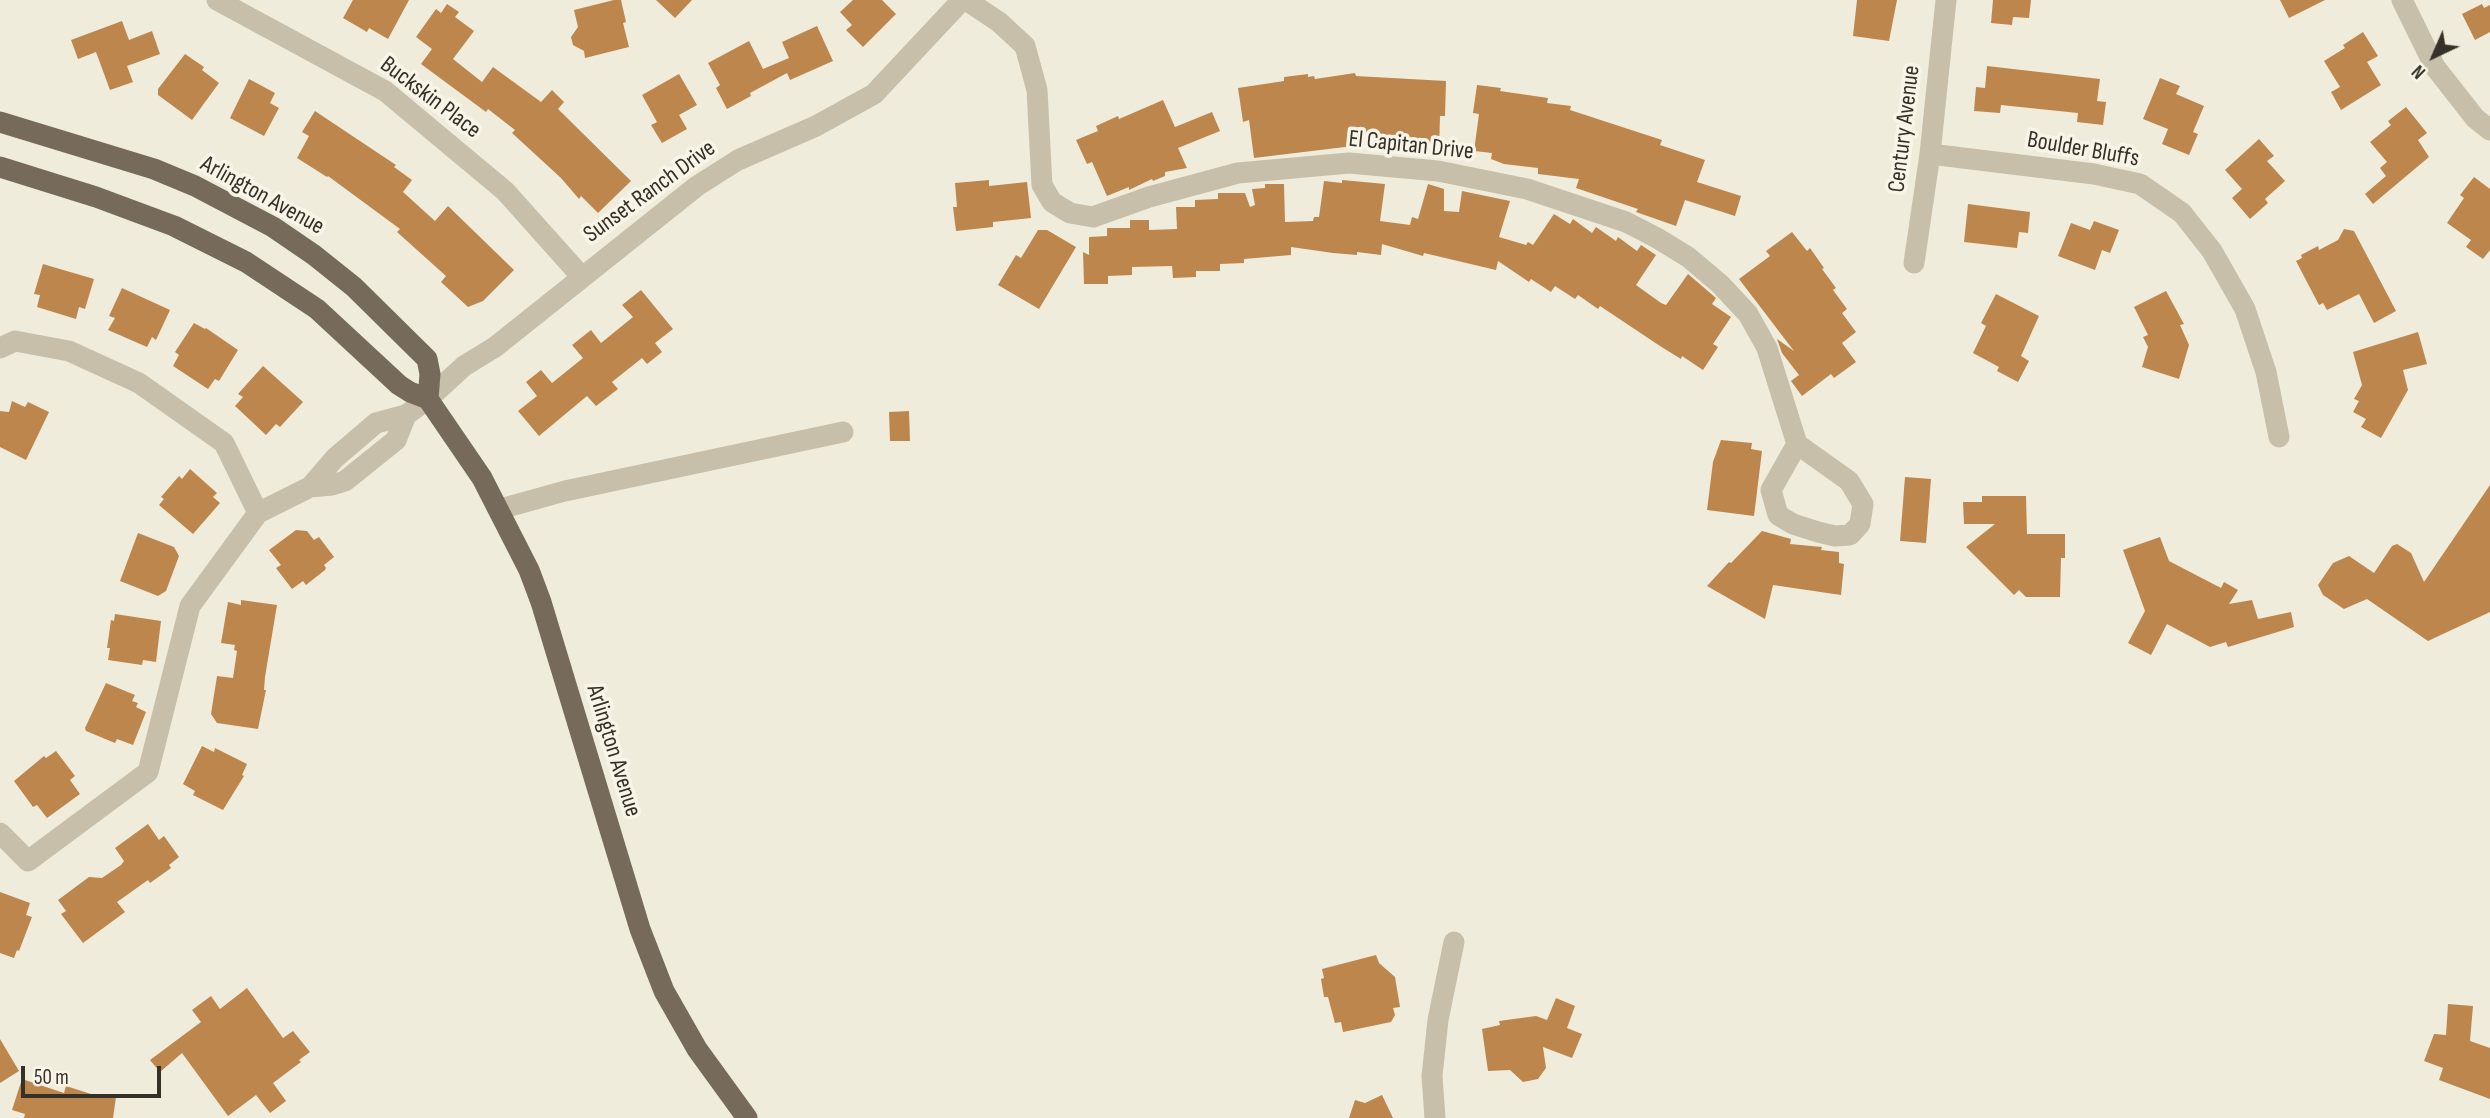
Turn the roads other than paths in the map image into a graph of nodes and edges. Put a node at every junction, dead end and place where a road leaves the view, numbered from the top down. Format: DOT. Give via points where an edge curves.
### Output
graph roads {
  1 [pos="217,0"];
  2 [pos="964,0"];
  3 [pos="1946,0"];
  4 [pos="2402,0"];
  5 [pos="0,122"];
  6 [pos="2490,130"];
  7 [pos="1930,154"];
  8 [pos="0,167"];
  9 [pos="1914,264"];
  10 [pos="581,276"];
  11 [pos="8,345"];
  12 [pos="428,399"];
  13 [pos="843,432"];
  14 [pos="2279,437"];
  15 [pos="1797,444"];
  16 [pos="500,509"];
  17 [pos="258,513"];
  18 [pos="0,833"];
  19 [pos="1454,942"];
  20 [pos="747,1118"];
  21 [pos="1435,1118"];
  1 -- 10 [label="street, Buckskin Place" via="385,91 505,191"];
  2 -- 10 [label="street, Sunset Ranch Drive" via="874,94 738,160"];
  2 -- 15 [label="street, El Capitan Drive" via="999,22 1025,46 1037,90 1042,185 1052,202 1070,213 1093,217 1238,173 1349,163 1438,171 1527,189 1657,237 1720,284 1748,314 1767,348"];
  3 -- 7 [label="street, Century Avenue"];
  4 -- 6 [label="street" via="2435,67"];
  5 -- 12 [label="main road, Arlington Avenue" via="154,169 273,227 354,287 427,359"];
  7 -- 9 [label="street, Century Avenue"];
  7 -- 14 [label="street, Boulder Bluffs" via="2140,184 2182,212 2212,251 2245,309 2266,372"];
  8 -- 12 [label="main road, Arlington Avenue" via="174,226 246,262 317,309 399,385"];
  10 -- 12 [label="street, Sunset Ranch Drive"];
  11 -- 17 [label="street" via="69,351 139,383 224,443"];
  12 -- 16 [label="main road, Arlington Avenue"];
  12 -- 17 [label="street, Sunset Ranch Drive" via="406,415 396,440 349,478 310,487"];
  13 -- 16 [label="street"];
  15 -- 15 [label="street" via="1849,481 1863,504 1860,524 1850,535 1818,532 1778,514 1771,490"];
  16 -- 20 [label="main road, Arlington Avenue" via="541,602 640,929 664,992 696,1049"];
  17 -- 18 [label="street, Sunset Ranch Drive" via="190,606 148,772 28,860"];
  19 -- 21 [label="street" via="1438,1020 1432,1076"];
}
